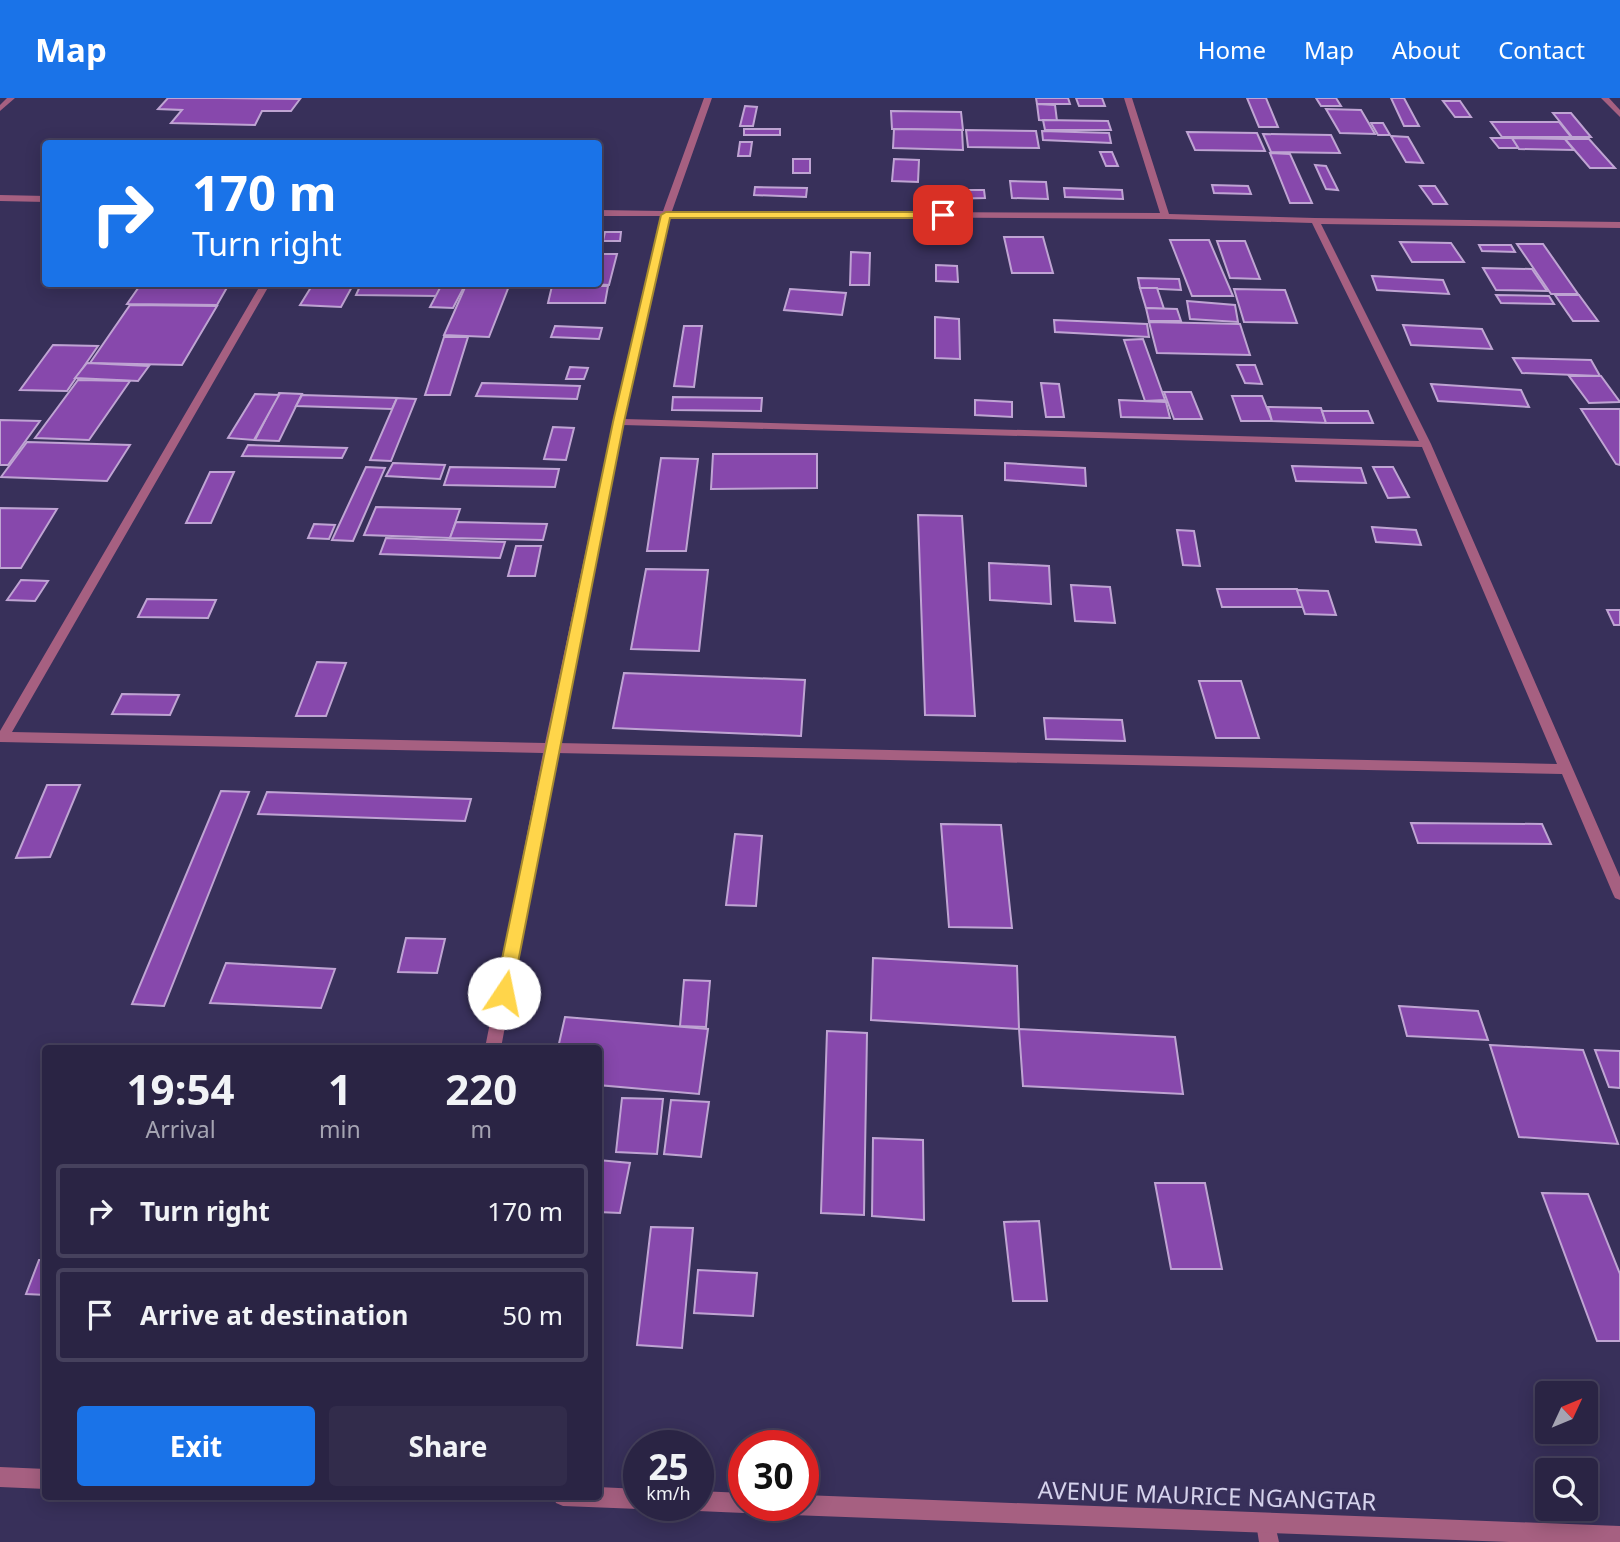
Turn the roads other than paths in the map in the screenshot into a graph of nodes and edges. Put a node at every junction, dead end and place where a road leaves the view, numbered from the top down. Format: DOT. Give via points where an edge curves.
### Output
graph roads {
  1 [pos="11,98"];
  2 [pos="708,98"];
  3 [pos="1128,98"];
  4 [pos="1605,98"];
  5 [pos="0,109"];
  6 [pos="1620,115"];
  7 [pos="0,198"];
  8 [pos="42,199"];
  9 [pos="602,213"];
  10 [pos="666,215"];
  11 [pos="1165,216"];
  12 [pos="1315,221"];
  13 [pos="1620,225"];
  14 [pos="264,287"];
  15 [pos="618,422"];
  16 [pos="1426,444"];
  17 [pos="1,737"];
  18 [pos="551,747"];
  19 [pos="1564,769"];
  20 [pos="1620,894"];
  21 [pos="494,1045"];
  22 [pos="0,1477"];
  23 [pos="42,1479"];
  24 [pos="602,1498"];
  25 [pos="623,1498"];
  26 [pos="819,1507"];
  27 [pos="1268,1532"];
  28 [pos="1620,1536"];
  1 -- 5 [label="street"];
  2 -- 10 [label="street"];
  3 -- 11 [label="street"];
  4 -- 6 [label="street"];
  7 -- 8 [label="street"];
  9 -- 10 [label="street"];
  10 -- 11 [label="street"];
  10 -- 15 [label="street"];
  11 -- 12 [label="street"];
  12 -- 13 [label="street"];
  12 -- 16 [label="street"];
  14 -- 17 [label="street"];
  15 -- 16 [label="street"];
  15 -- 18 [label="street"];
  16 -- 19 [label="street"];
  17 -- 18 [label="street"];
  18 -- 19 [label="street"];
  18 -- 21 [label="street"];
  19 -- 20 [label="street"];
  22 -- 23 [label="street"];
  24 -- 25 [label="street"];
  26 -- 27 [label="street, AVENUE MAURICE NGANGTAR"];
  27 -- 28 [label="street, AVENUE MAURICE NGANGTAR"];
}
